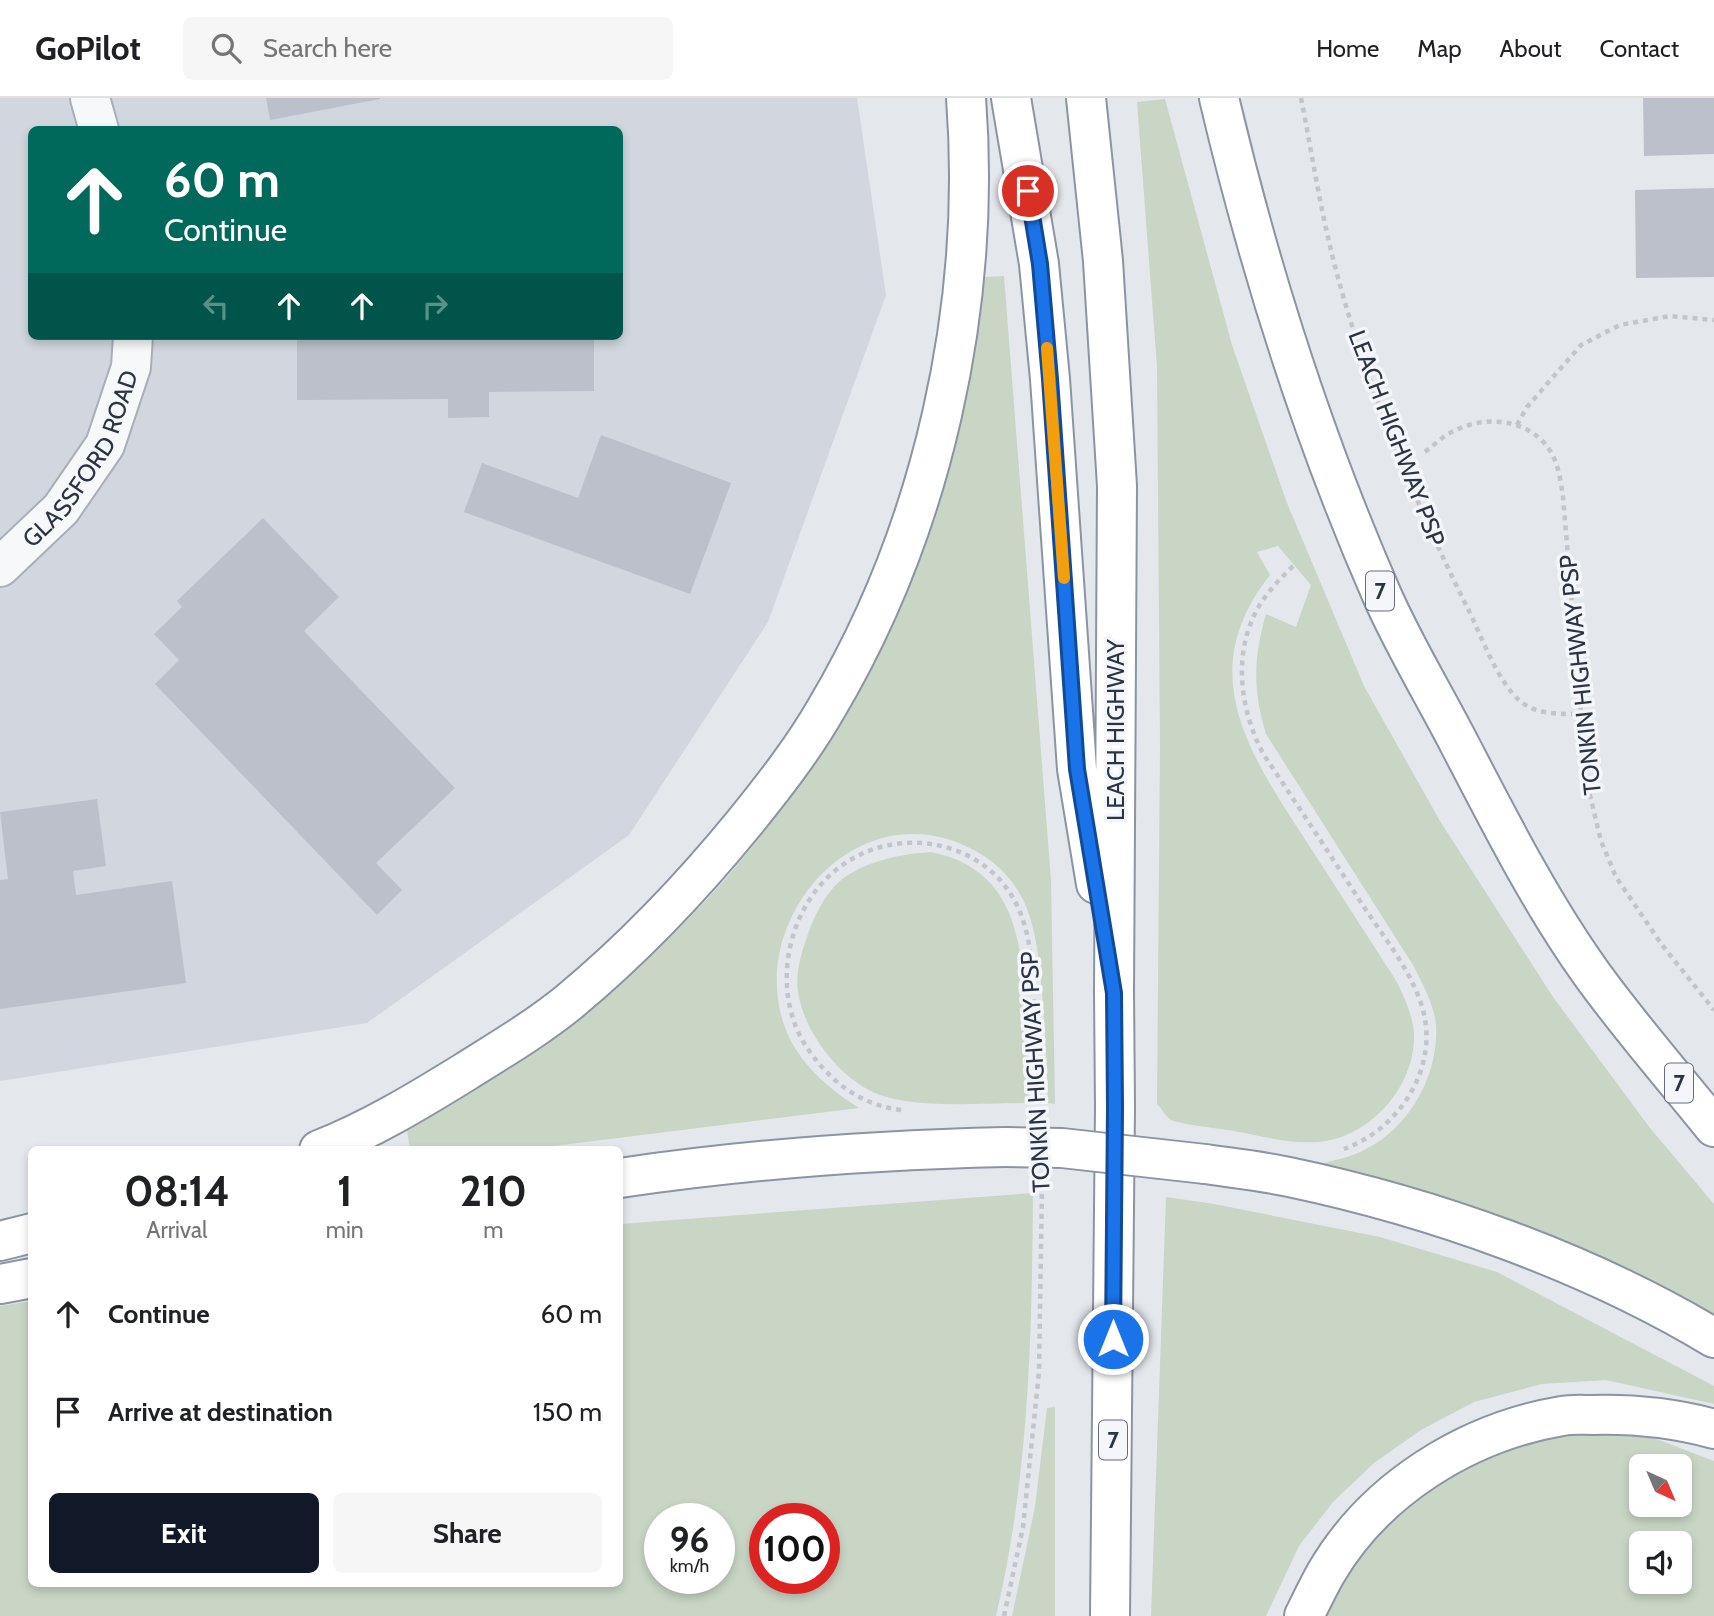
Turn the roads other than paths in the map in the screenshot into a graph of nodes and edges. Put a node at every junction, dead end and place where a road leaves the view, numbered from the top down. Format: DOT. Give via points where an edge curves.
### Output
graph roads {
  1 [pos="90,98"];
  2 [pos="966,98"];
  3 [pos="1011,98"];
  4 [pos="1086,98"];
  5 [pos="1219,98"];
  6 [pos="98,126"];
  7 [pos="133,340"];
  8 [pos="0,568"];
  9 [pos="1114,993"];
  10 [pos="1714,1127"];
  11 [pos="327,1146"];
  12 [pos="623,1178"];
  13 [pos="28,1234"];
  14 [pos="0,1241"];
  15 [pos="28,1279"];
  16 [pos="0,1284"];
  17 [pos="1714,1338"];
  18 [pos="1714,1429"];
  19 [pos="1110,1616"];
  20 [pos="1304,1616"];
  1 -- 6 [label="street"];
  2 -- 11 [label="highway" via="967,225 949,389 904,543 869,626 826,709 771,789 704,873 578,994 501,1050 402,1110"];
  3 -- 9 [label="highway" via="1040,264 1077,769"];
  4 -- 9 [label="highway, LEACH HIGHWAY / 7" via="1103,261 1117,486"];
  5 -- 10 [label="highway, 7" via="1286,344 1382,596 1497,817 1569,938 1591,973"];
  7 -- 8 [label="street, GLASSFORD ROAD" via="131,366 105,444 61,509"];
  9 -- 19 [label="highway, LEACH HIGHWAY / 7"];
  12 -- 17 [label="highway, bridge" via="783,1158 1006,1147 1062,1148 1288,1176 1424,1212 1524,1247"];
  13 -- 14 [label="highway"];
  15 -- 16 [label="highway"];
  18 -- 20 [label="highway" via="1678,1419 1627,1414 1564,1415 1477,1440 1430,1466 1359,1528 1326,1572"];
}
